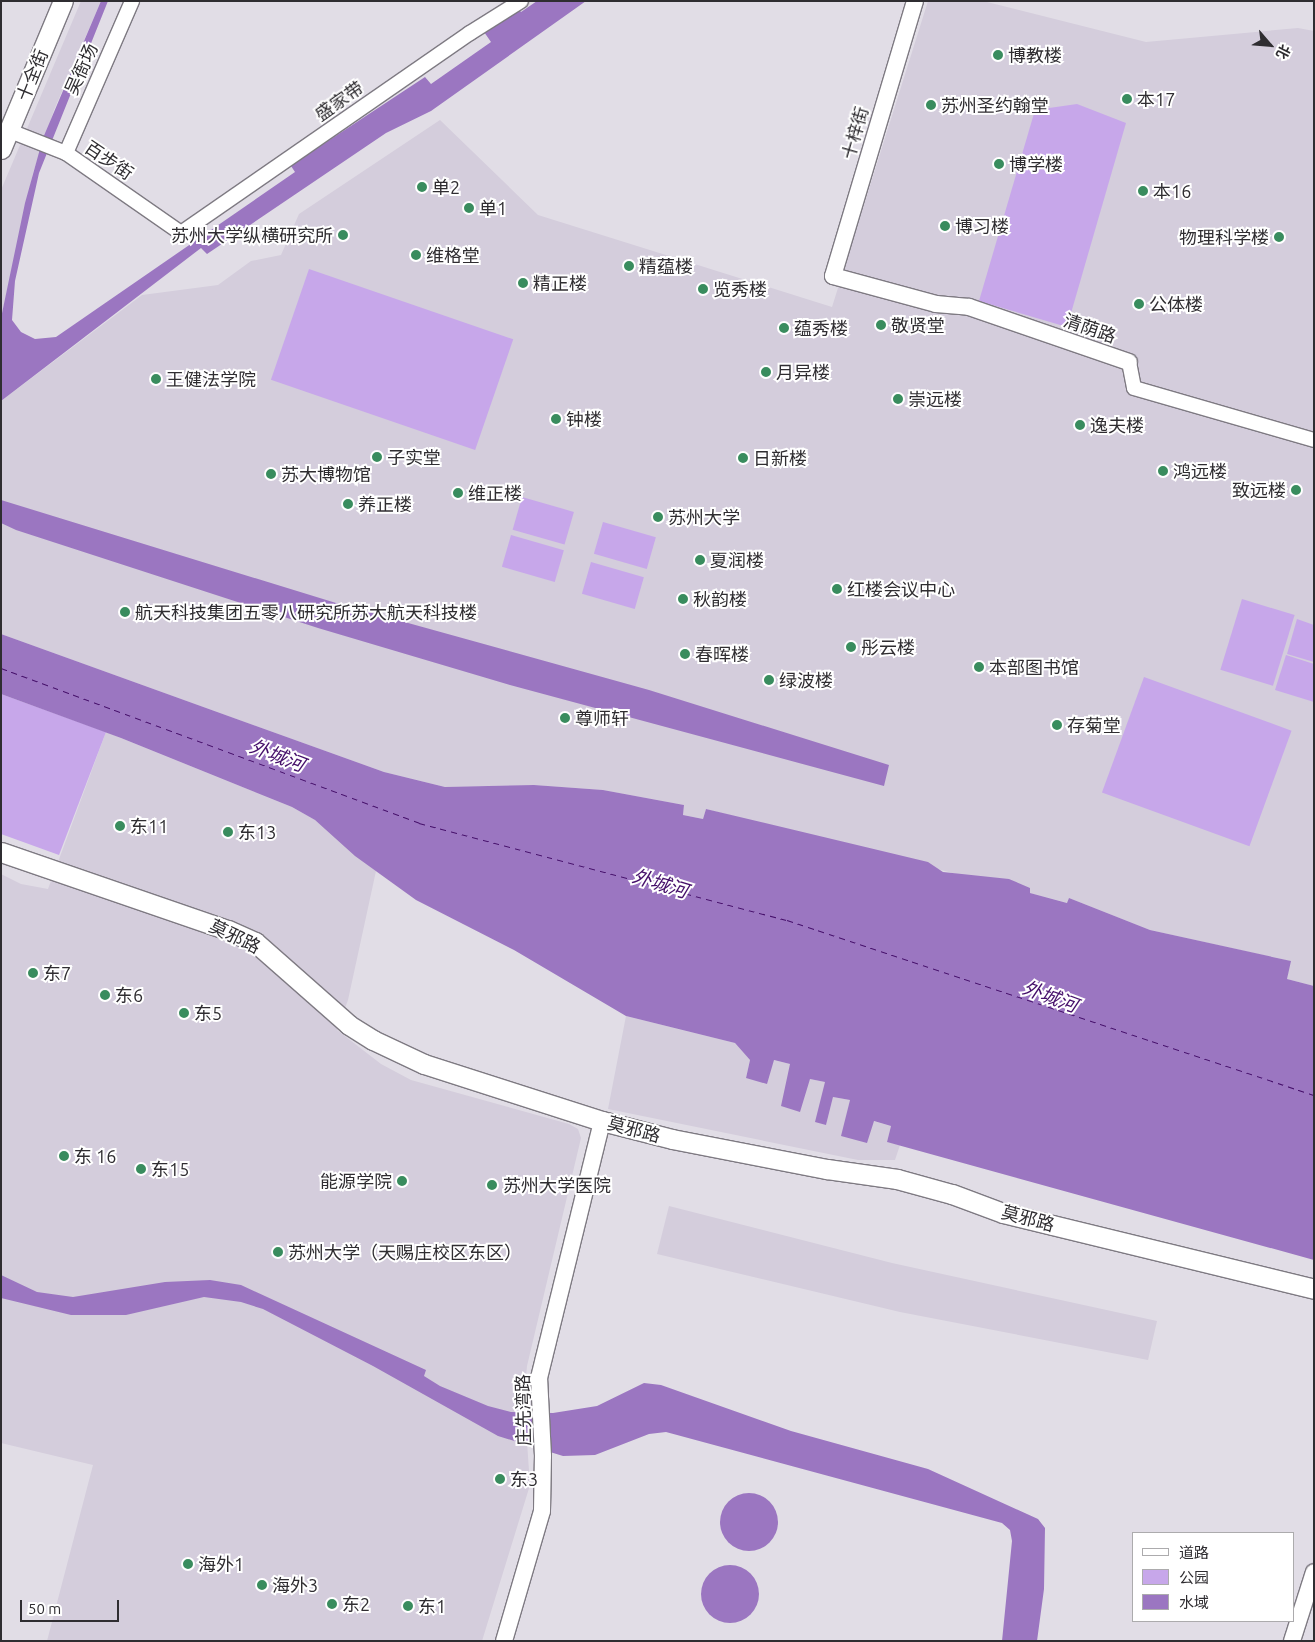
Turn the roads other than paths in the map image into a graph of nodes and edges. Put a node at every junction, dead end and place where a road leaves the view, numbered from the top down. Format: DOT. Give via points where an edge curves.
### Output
graph roads {
  1 [pos="63,1"];
  2 [pos="132,1"];
  3 [pos="521,1"];
  4 [pos="914,1"];
  5 [pos="10,131"];
  6 [pos="1,149"];
  7 [pos="66,153"];
  8 [pos="181,233"];
  9 [pos="834,276"];
  10 [pos="1129,362"];
  11 [pos="1314,440"];
  12 [pos="1,852"];
  13 [pos="602,1121"];
  14 [pos="1314,1289"];
  15 [pos="1314,1572"];
  16 [pos="504,1641"];
  17 [pos="1292,1641"];
  1 -- 5 [label="main road, 十全街"];
  2 -- 7 [label="street, 吴衙场"];
  3 -- 8 [label="street, 盛家带"];
  4 -- 9 [label="street, 十梓街"];
  5 -- 6 [label="main road, 十全街"];
  5 -- 7 [label="street, 百步街"];
  7 -- 8 [label="street, 百步街"];
  9 -- 10 [label="street, 清荫路" via="936,304 969,307"];
  10 -- 11 [label="street, 清荫路" via="1134,388"];
  12 -- 13 [label="main road, 莫邪路" via="242,936 273,956 349,1025 373,1040 424,1064"];
  13 -- 14 [label="main road, 莫邪路" via="684,1142 897,1179 1003,1212"];
  13 -- 16 [label="street, 庄先湾路" via="539,1378 542,1512"];
  15 -- 17 [label="street"];
}
